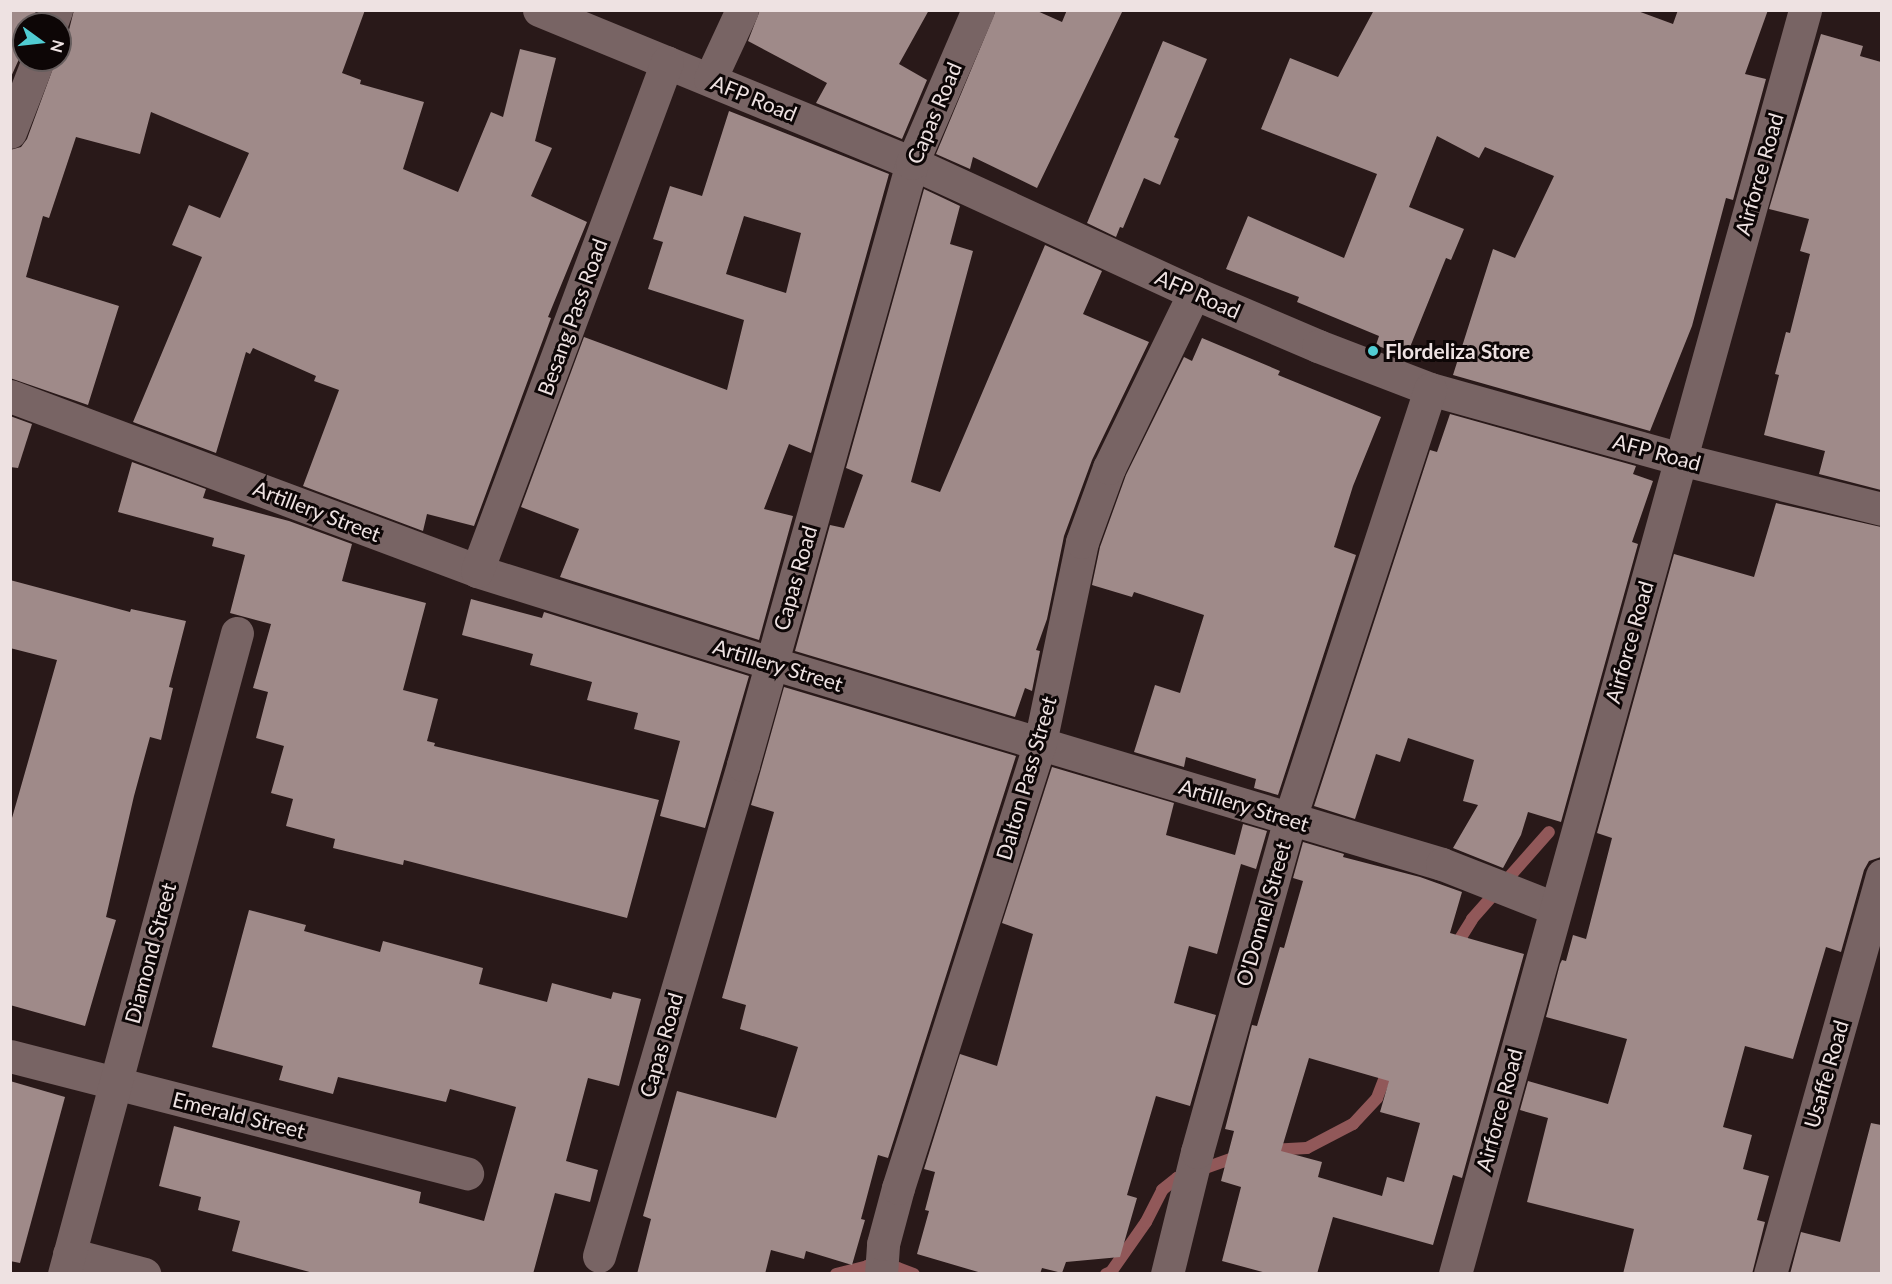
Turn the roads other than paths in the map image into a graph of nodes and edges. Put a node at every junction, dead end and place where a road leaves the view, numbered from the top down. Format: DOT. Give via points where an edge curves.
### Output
graph roads {
  1 [pos="539,10"];
  2 [pos="742,10"];
  3 [pos="978,10"];
  4 [pos="1805,10"];
  5 [pos="667,62"];
  6 [pos="33,72"];
  7 [pos="710,79"];
  8 [pos="10,132"];
  9 [pos="912,163"];
  10 [pos="1194,293"];
  11 [pos="1430,389"];
  12 [pos="10,396"];
  13 [pos="1680,459"];
  14 [pos="1881,509"];
  15 [pos="477,571"];
  16 [pos="237,633"];
  17 [pos="771,663"];
  18 [pos="1040,743"];
  19 [pos="1290,818"];
  20 [pos="1881,875"];
  21 [pos="1554,908"];
  22 [pos="10,1056"];
  23 [pos="116,1083"];
  24 [pos="467,1173"];
  25 [pos="599,1256"];
  26 [pos="882,1259"];
  27 [pos="66,1264"];
  28 [pos="144,1274"];
  29 [pos="1167,1274"];
  30 [pos="1455,1274"];
  31 [pos="1770,1274"];
  1 -- 5 [label="street, AFP Road"];
  2 -- 7 [label="street"];
  3 -- 9 [label="street, Capas Road"];
  4 -- 13 [label="street, Airforce Road"];
  5 -- 7 [label="street, AFP Road"];
  5 -- 15 [label="street, Besang Pass Road"];
  6 -- 8 [label="street"];
  7 -- 9 [label="street, AFP Road"];
  9 -- 10 [label="street, AFP Road"];
  9 -- 17 [label="street, Capas Road"];
  10 -- 11 [label="street, AFP Road"];
  10 -- 18 [label="street, Dalton Pass Street" via="1109,468 1082,542"];
  11 -- 13 [label="street, AFP Road"];
  11 -- 19 [label="street, O'Donnel Street"];
  12 -- 15 [label="street, Artillery Street"];
  13 -- 14 [label="street, AFP Road"];
  13 -- 21 [label="street, Airforce Road"];
  15 -- 17 [label="street, Artillery Street"];
  16 -- 23 [label="street, Diamond Street"];
  17 -- 18 [label="street, Artillery Street"];
  17 -- 25 [label="street, Capas Road"];
  18 -- 19 [label="street, Artillery Street"];
  18 -- 26 [label="street, Dalton Pass Street" via="898,1188"];
  19 -- 21 [label="street, Artillery Street" via="1442,864"];
  19 -- 29 [label="street, O'Donnel Street"];
  20 -- 31 [label="street, Usaffe Road"];
  21 -- 30 [label="street, Airforce Road"];
  22 -- 23 [label="street, Emerald Street"];
  23 -- 24 [label="street, Emerald Street"];
  23 -- 27 [label="street, Diamond Street"];
  27 -- 28 [label="street"];
}
